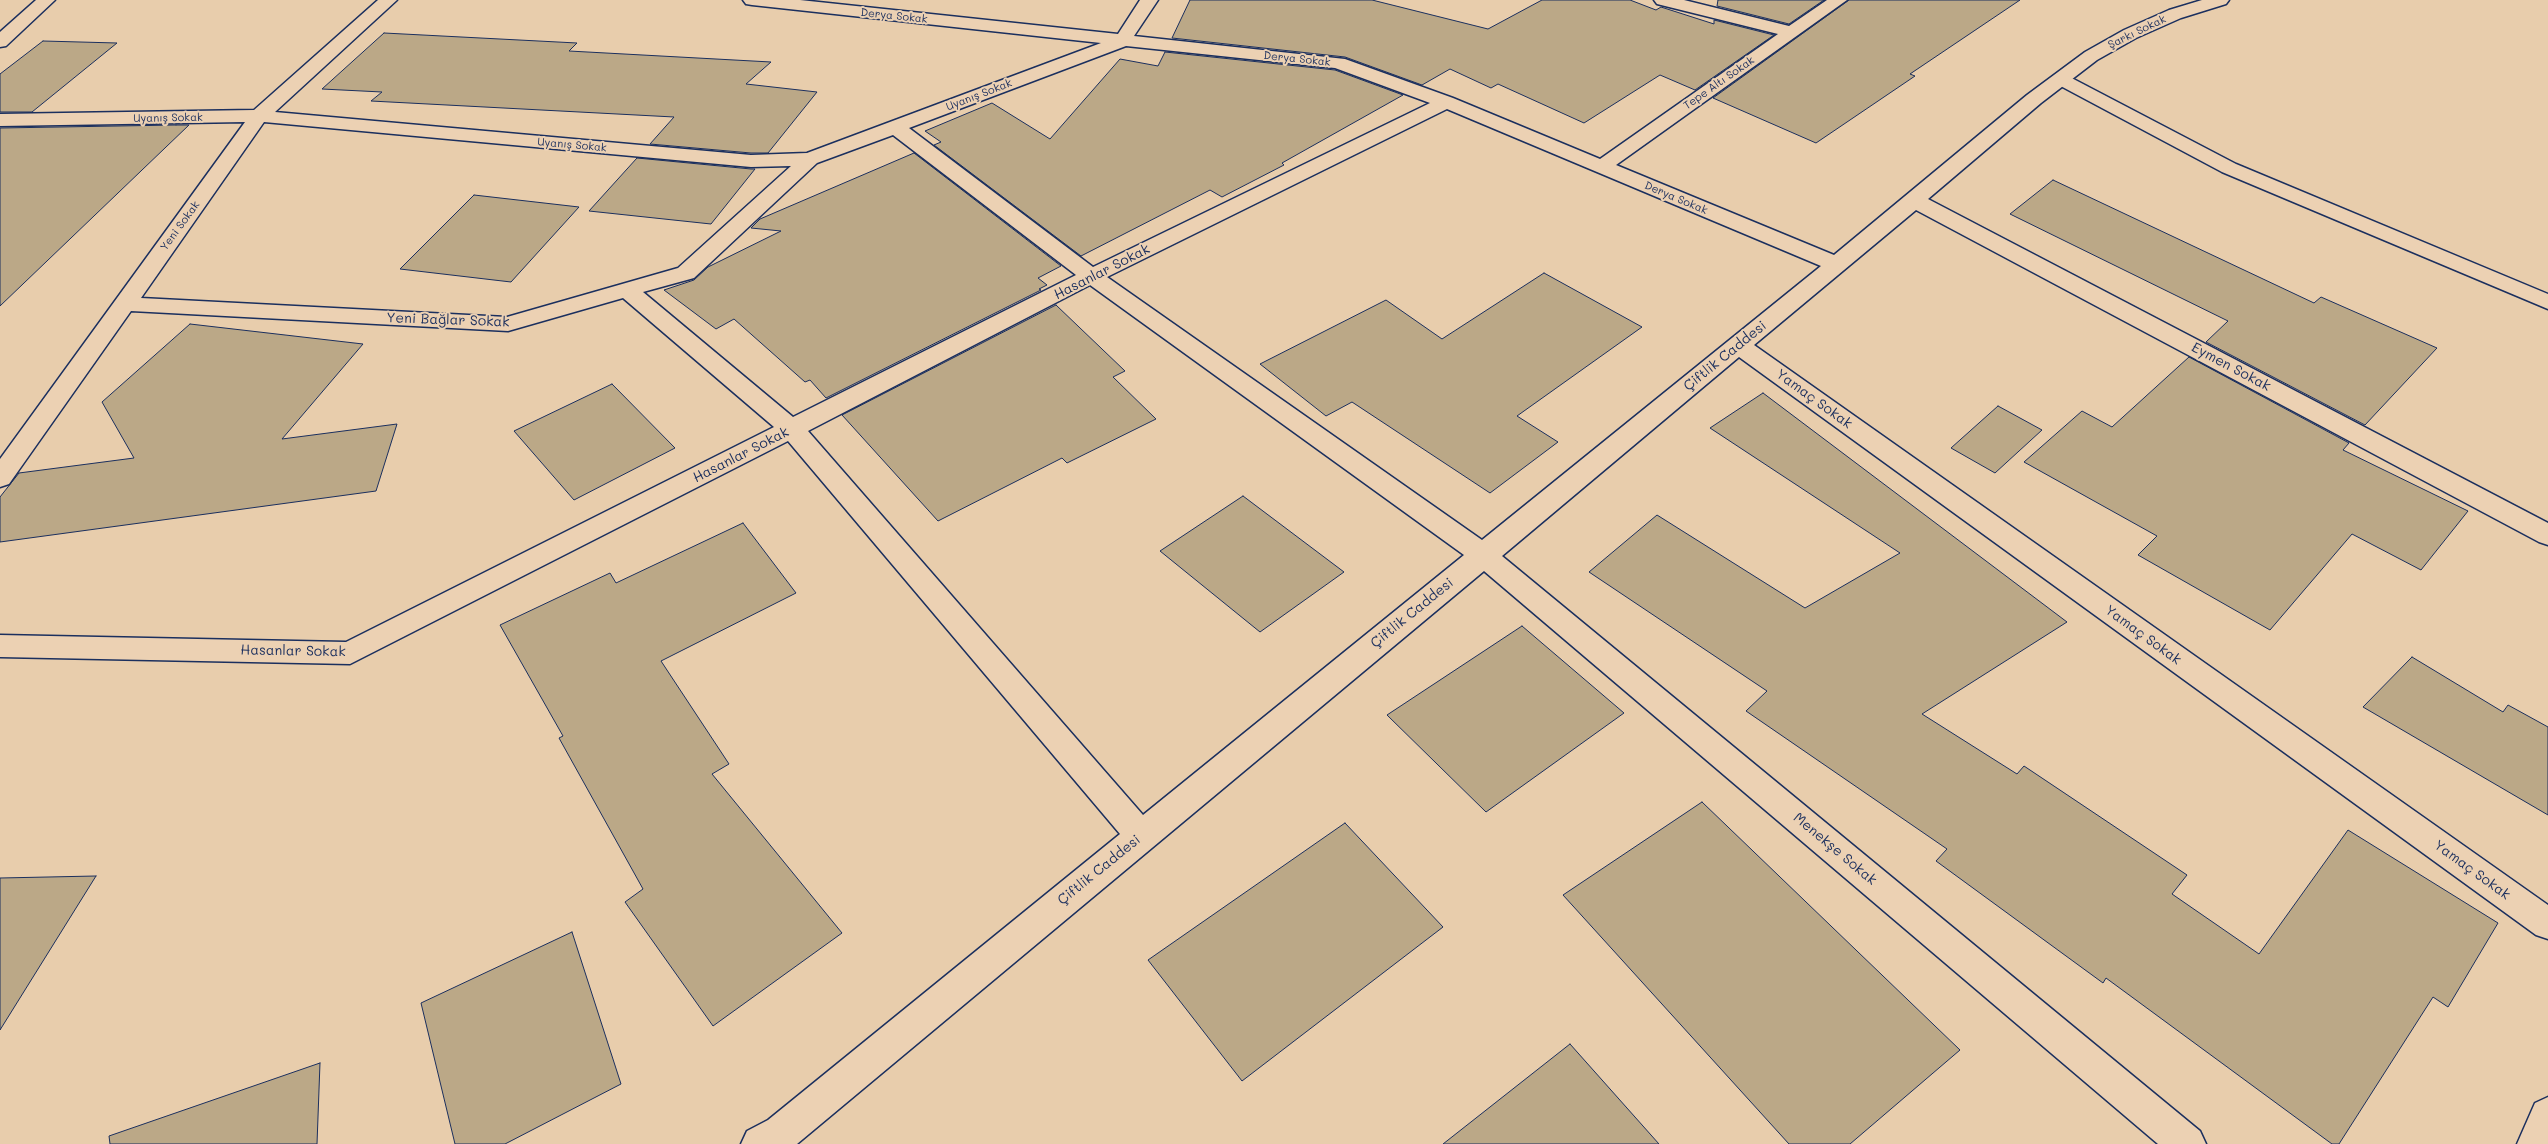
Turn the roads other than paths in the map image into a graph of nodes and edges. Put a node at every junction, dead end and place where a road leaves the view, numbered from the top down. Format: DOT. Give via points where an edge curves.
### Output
graph roads {
  1 [pos="46,0"];
  2 [pos="388,0"];
  3 [pos="752,0"];
  4 [pos="1149,0"];
  5 [pos="1662,0"];
  6 [pos="1838,0"];
  7 [pos="2220,0"];
  8 [pos="1791,32"];
  9 [pos="1122,41"];
  10 [pos="0,42"];
  11 [pos="2062,79"];
  12 [pos="1446,102"];
  13 [pos="259,116"];
  14 [pos="0,120"];
  15 [pos="895,127"];
  16 [pos="810,159"];
  17 [pos="1601,167"];
  18 [pos="1914,200"];
  19 [pos="1836,264"];
  20 [pos="1091,276"];
  21 [pos="627,290"];
  22 [pos="2548,302"];
  23 [pos="124,304"];
  24 [pos="1738,345"];
  25 [pos="792,429"];
  26 [pos="4,466"];
  27 [pos="2548,534"];
  28 [pos="1482,555"];
  29 [pos="0,646"];
  30 [pos="1141,836"];
  31 [pos="2548,924"];
  32 [pos="2548,1116"];
  33 [pos="760,1144"];
  34 [pos="2186,1144"];
  35 [pos="2536,1144"];
  1 -- 10 [label="street"];
  2 -- 13 [label="street, Yeni Sokak"];
  3 -- 9 [label="street, Derya Sokak"];
  4 -- 9 [label="street"];
  5 -- 8 [label="street"];
  6 -- 8 [label="street, Tepe Altı Sokak"];
  7 -- 11 [label="street, Şarkı Sokak" via="2174,14 2130,34 2091,56"];
  8 -- 17 [label="street, Tepe Altı Sokak"];
  9 -- 12 [label="street, Derya Sokak" via="1338,63"];
  9 -- 15 [label="street, Uyanış Sokak"];
  11 -- 18 [label="street, Çiftlik Caddesi"];
  11 -- 22 [label="street" via="2229,168"];
  12 -- 17 [label="street, Derya Sokak"];
  12 -- 20 [label="street, Hasanlar Sokak"];
  13 -- 14 [label="street, Uyanış Sokak"];
  13 -- 16 [label="street, Uyanış Sokak" via="751,161"];
  13 -- 23 [label="street, Yeni Sokak"];
  15 -- 16 [label="street, Uyanış Sokak"];
  15 -- 20 [label="street, Menekşe Sokak"];
  16 -- 21 [label="street, Yeni Bağlar Sokak" via="686,273"];
  17 -- 19 [label="street, Derya Sokak"];
  18 -- 19 [label="street, Çiftlik Caddesi"];
  18 -- 27 [label="street, Eymen Sokak"];
  19 -- 24 [label="street, Çiftlik Caddesi"];
  20 -- 25 [label="street, Hasanlar Sokak"];
  20 -- 28 [label="street, Menekşe Sokak"];
  21 -- 23 [label="street, Yeni Bağlar Sokak" via="508,324"];
  21 -- 25 [label="street"];
  23 -- 26 [label="street, Yeni Sokak"];
  24 -- 28 [label="street, Çiftlik Caddesi"];
  24 -- 31 [label="street, Yamaç Sokak"];
  25 -- 29 [label="street, Hasanlar Sokak" via="350,654"];
  25 -- 30 [label="street"];
  28 -- 30 [label="street, Çiftlik Caddesi"];
  28 -- 34 [label="street, Menekşe Sokak"];
  30 -- 33 [label="street, Çiftlik Caddesi" via="788,1126"];
  32 -- 35 [label="street"];
}
